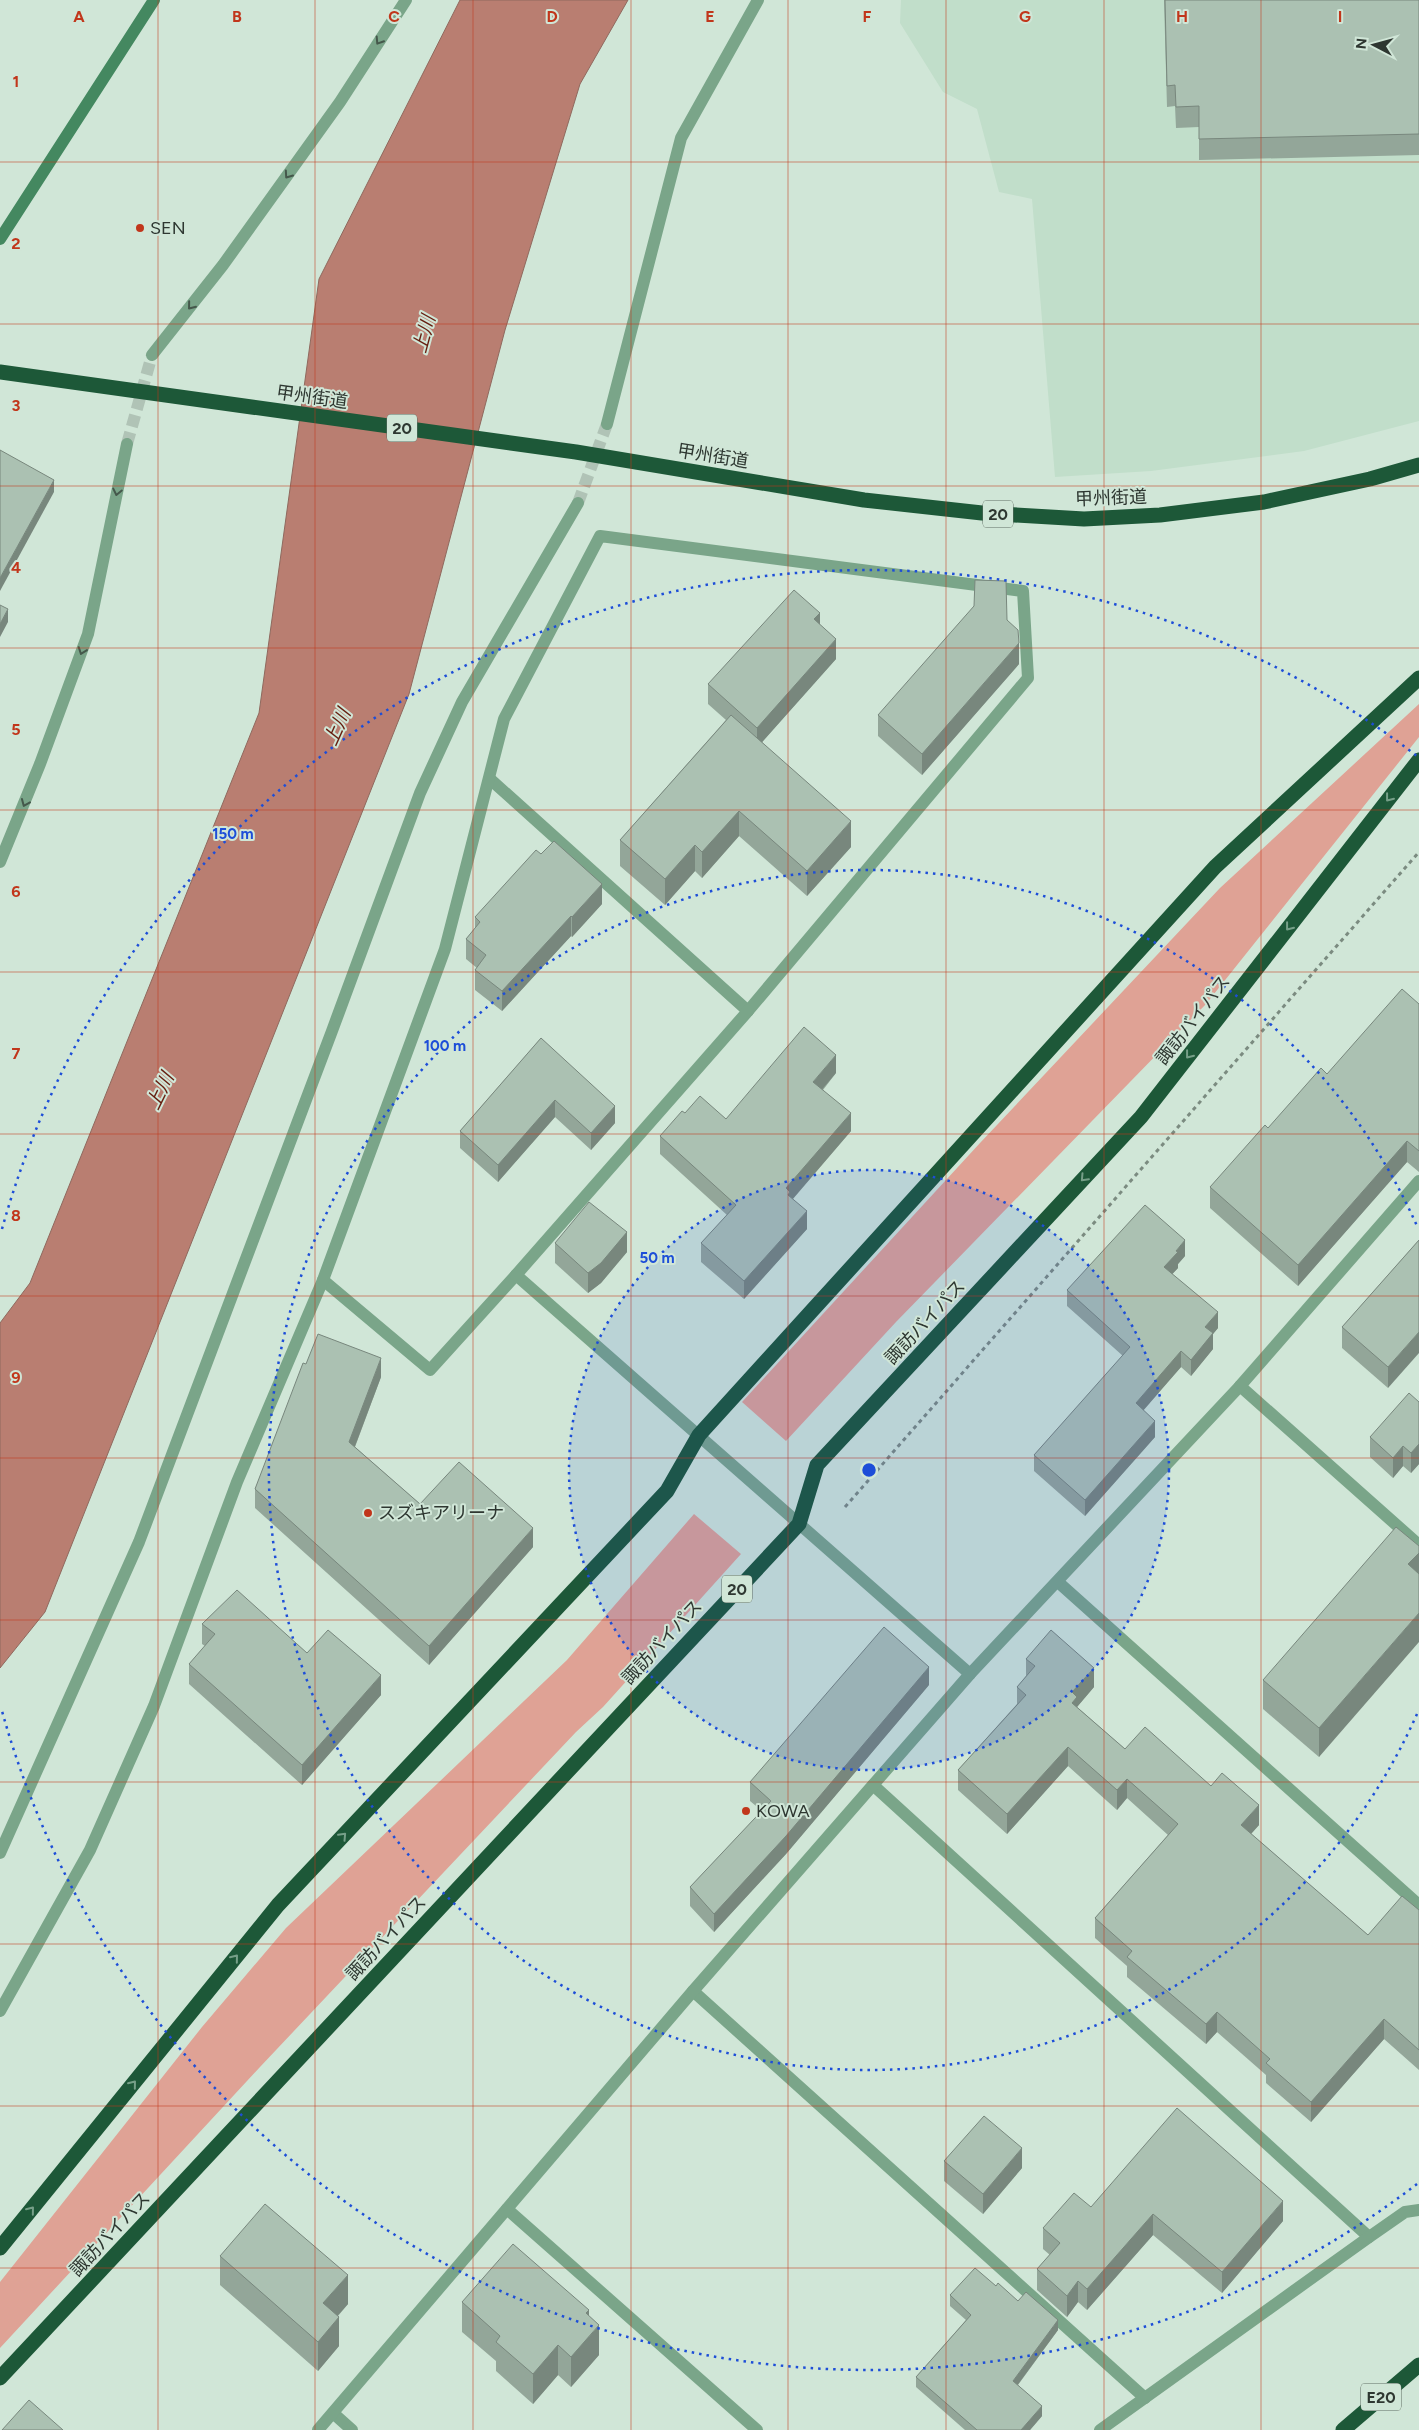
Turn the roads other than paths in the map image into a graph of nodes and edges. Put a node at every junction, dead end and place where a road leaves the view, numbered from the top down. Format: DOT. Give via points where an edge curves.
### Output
graph roads {
  1 [pos="154,0"];
  2 [pos="406,0"];
  3 [pos="758,0"];
  4 [pos="0,239"];
  5 [pos="152,354"];
  6 [pos="0,372"];
  7 [pos="607,424"];
  8 [pos="127,444"];
  9 [pos="1419,465"];
  10 [pos="578,503"];
  11 [pos="1419,678"];
  12 [pos="1419,760"];
  13 [pos="490,779"];
  14 [pos="0,862"];
  15 [pos="748,1011"];
  16 [pos="1419,1181"];
  17 [pos="516,1275"];
  18 [pos="323,1280"];
  19 [pos="1240,1386"];
  20 [pos="699,1435"];
  21 [pos="799,1524"];
  22 [pos="1419,1545"];
  23 [pos="1058,1582"];
  24 [pos="970,1674"];
  25 [pos="872,1785"];
  26 [pos="0,1854"];
  27 [pos="1419,1905"];
  28 [pos="693,1991"];
  29 [pos="0,2011"];
  30 [pos="508,2209"];
  31 [pos="1419,2210"];
  32 [pos="1369,2236"];
  33 [pos="0,2248"];
  34 [pos="1419,2365"];
  35 [pos="0,2378"];
  36 [pos="1145,2398"];
  37 [pos="334,2413"];
  38 [pos="318,2430"];
  39 [pos="352,2430"];
  40 [pos="757,2430"];
  41 [pos="1100,2430"];
  42 [pos="1343,2430"];
  1 -- 4 [label="street"];
  2 -- 5 [label="street, one-way" via="340,102 223,265"];
  3 -- 7 [label="street" via="681,138"];
  6 -- 9 [label="highway, 甲州街道 / 20" via="576,452 864,500 982,513 1084,519 1160,515 1264,502"];
  8 -- 14 [label="street, one-way" via="88,634"];
  10 -- 26 [label="street" via="462,702 420,793 139,1542"];
  11 -- 20 [label="highway" via="1215,867"];
  12 -- 21 [label="highway, 諏訪バイパス / 20, one-way" via="1141,1118 817,1465"];
  13 -- 15 [label="street"];
  13 -- 15 [label="street" via="504,719 600,536 1023,591 1028,678"];
  13 -- 18 [label="street" via="444,949"];
  15 -- 17 [label="street"];
  16 -- 19 [label="street"];
  17 -- 18 [label="street" via="430,1370"];
  17 -- 20 [label="street"];
  18 -- 29 [label="street" via="237,1482 154,1706 90,1850"];
  19 -- 22 [label="street"];
  19 -- 23 [label="street"];
  20 -- 21 [label="street"];
  33 -- 20 [label="highway, one-way" via="278,1905 667,1491"];
  21 -- 24 [label="street"];
  21 -- 35 [label="highway, 諏訪バイパス / 20"];
  23 -- 24 [label="street"];
  23 -- 27 [label="street"];
  24 -- 25 [label="street"];
  25 -- 28 [label="street"];
  25 -- 32 [label="street"];
  28 -- 30 [label="street"];
  28 -- 36 [label="street"];
  30 -- 37 [label="street"];
  30 -- 40 [label="street"];
  31 -- 32 [label="street" via="1405,2212"];
  32 -- 36 [label="street"];
  34 -- 42 [label="highway, E20"];
  36 -- 41 [label="street"];
  37 -- 38 [label="street"];
  37 -- 39 [label="street"];
}
